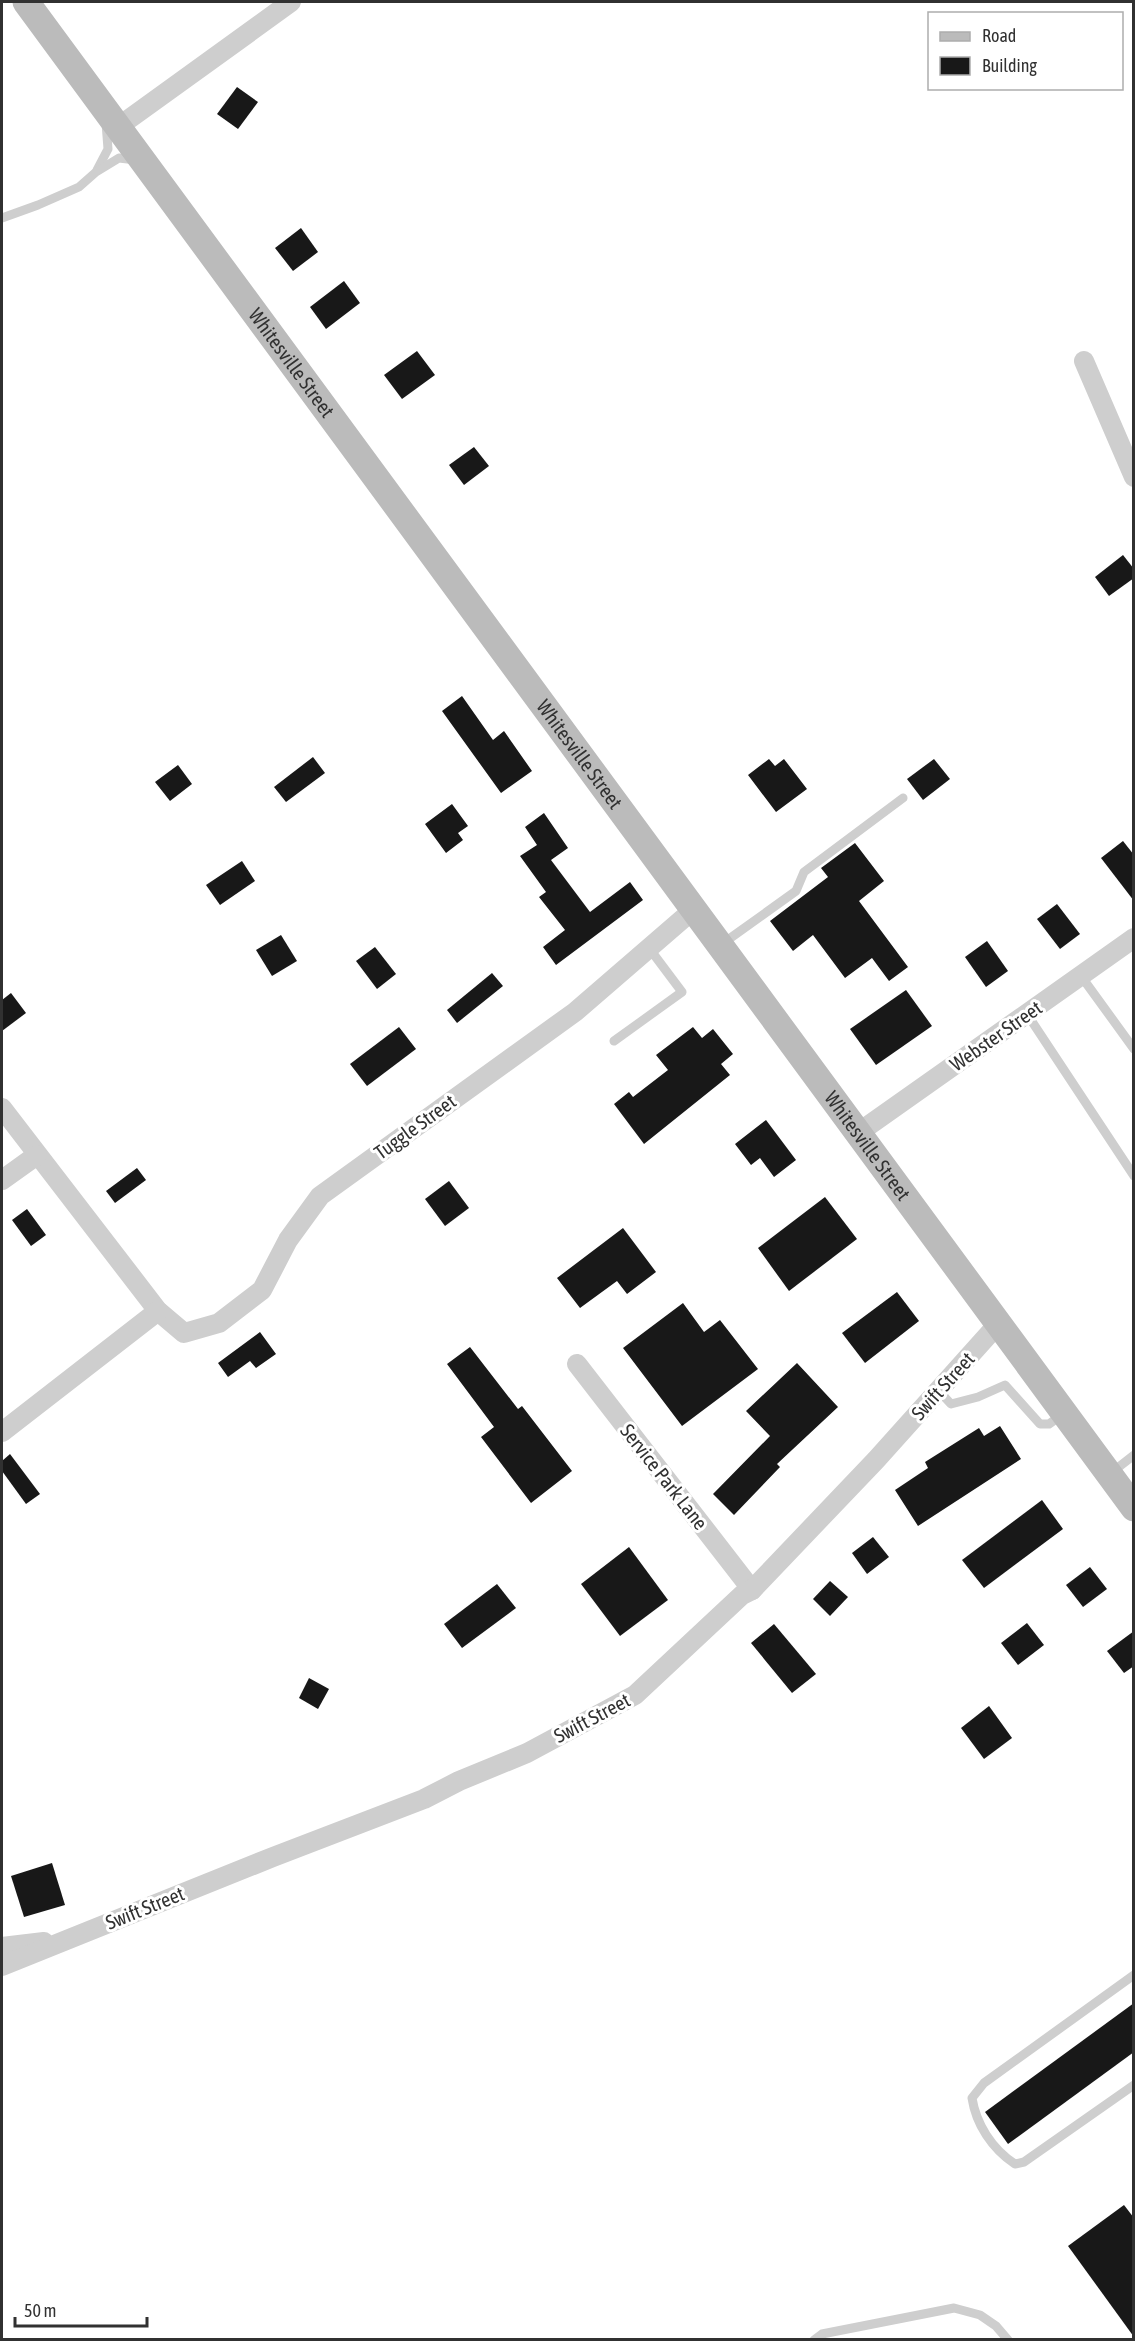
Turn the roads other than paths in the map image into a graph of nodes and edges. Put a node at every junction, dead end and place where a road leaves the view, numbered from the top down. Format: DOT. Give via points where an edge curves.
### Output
graph roads {
  1 [pos="26,2"];
  2 [pos="291,2"];
  3 [pos="111,117"];
  4 [pos="145,163"];
  5 [pos="96,172"];
  6 [pos="2,218"];
  7 [pos="1084,361"];
  8 [pos="1134,477"];
  9 [pos="903,798"];
  10 [pos="693,910"];
  11 [pos="1134,938"];
  12 [pos="720,945"];
  13 [pos="649,948"];
  14 [pos="1081,976"];
  15 [pos="1027,1014"];
  16 [pos="614,1041"];
  17 [pos="1134,1049"];
  18 [pos="2,1108"];
  19 [pos="858,1133"];
  20 [pos="38,1155"];
  21 [pos="1134,1176"];
  22 [pos="2,1180"];
  23 [pos="158,1311"];
  24 [pos="998,1324"];
  25 [pos="577,1364"];
  26 [pos="939,1391"];
  27 [pos="1064,1414"];
  28 [pos="2,1432"];
  29 [pos="1134,1455"];
  30 [pos="1109,1475"];
  31 [pos="1134,1508"];
  32 [pos="752,1590"];
  33 [pos="69,1939"];
  34 [pos="2,1947"];
  35 [pos="2,1966"];
  36 [pos="1134,1975"];
  37 [pos="1134,2085"];
  38 [pos="814,2340"];
  39 [pos="1008,2340"];
  1 -- 3 [label="main road, Whitesville Street"];
  2 -- 3 [label="street"];
  3 -- 4 [label="main road, Whitesville Street"];
  3 -- 5 [label="lane" via="108,149"];
  4 -- 5 [label="lane" via="119,158"];
  4 -- 10 [label="main road, Whitesville Street"];
  5 -- 6 [label="lane" via="79,187"];
  7 -- 8 [label="street"];
  9 -- 12 [label="lane" via="804,872 796,891"];
  10 -- 12 [label="main road, Whitesville Street"];
  10 -- 13 [label="street, Tuggle Street"];
  11 -- 14 [label="street, Webster Street"];
  12 -- 19 [label="main road, Whitesville Street"];
  13 -- 16 [label="lane" via="682,992"];
  13 -- 23 [label="street, Tuggle Street" via="575,1012 320,1196 288,1240 262,1290 219,1323 184,1333"];
  14 -- 15 [label="street, Webster Street"];
  14 -- 17 [label="lane"];
  15 -- 19 [label="street, Webster Street"];
  15 -- 21 [label="lane"];
  18 -- 20 [label="street, Tuggle Street"];
  19 -- 24 [label="main road, Whitesville Street"];
  20 -- 22 [label="street"];
  20 -- 23 [label="street, Tuggle Street"];
  23 -- 28 [label="street"];
  24 -- 26 [label="street, Swift Street"];
  24 -- 27 [label="main road, Whitesville Street"];
  25 -- 32 [label="street, Service Park Lane"];
  26 -- 27 [label="lane" via="951,1404 1005,1385 1040,1424 1049,1424"];
  26 -- 32 [label="street, Swift Street"];
  27 -- 30 [label="main road, Whitesville Street"];
  29 -- 30 [label="lane"];
  30 -- 31 [label="main road, Whitesville Street"];
  32 -- 33 [label="street, Swift Street" via="635,1695 527,1753 424,1799"];
  33 -- 34 [label="street, Swift Street"];
  33 -- 35 [label="street, Swift Street"];
  36 -- 37 [label="lane" via="984,2083 972,2098 974,2113 995,2149 1015,2164 1024,2162"];
  38 -- 39 [label="lane" via="822,2334 954,2308 980,2315"];
}
